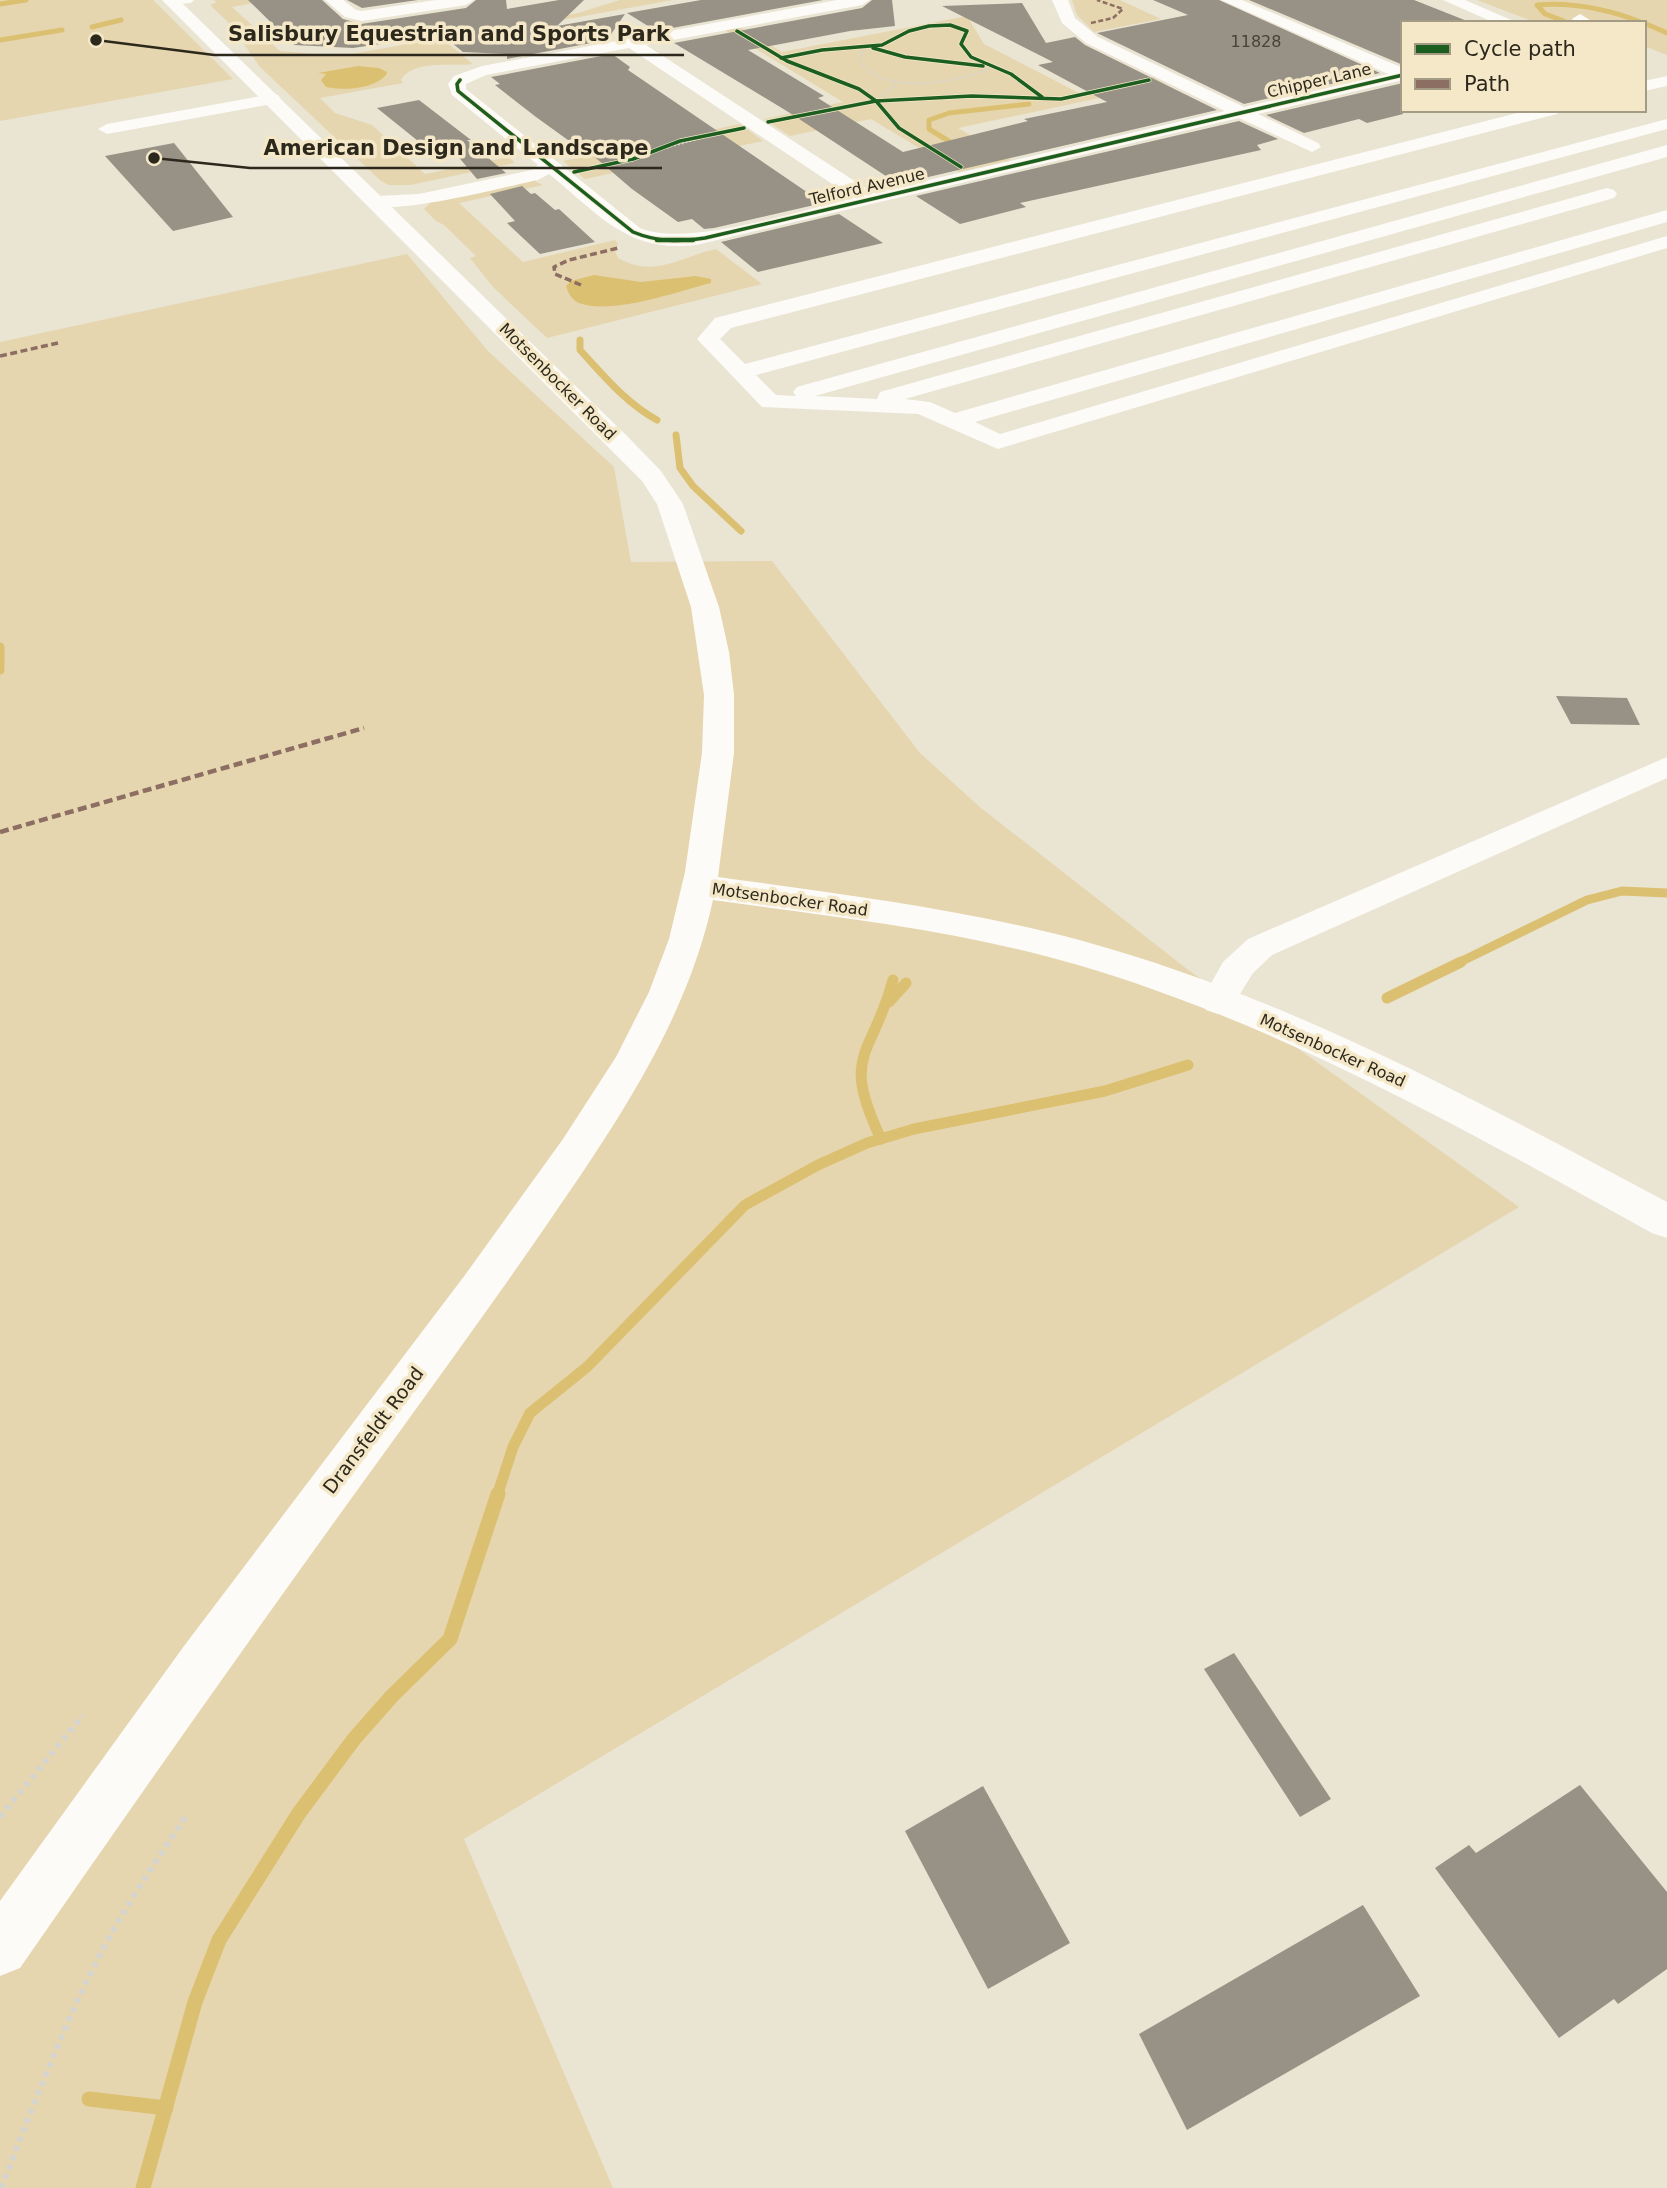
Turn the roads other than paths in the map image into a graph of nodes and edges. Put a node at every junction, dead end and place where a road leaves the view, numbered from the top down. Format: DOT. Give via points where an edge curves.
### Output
graph roads {
  1 [pos="333,0"];
  2 [pos="466,0"];
  3 [pos="859,0"];
  4 [pos="1060,0"];
  5 [pos="1229,0"];
  6 [pos="1451,0"];
  7 [pos="176,1"];
  8 [pos="1505,21"];
  9 [pos="632,43"];
  10 [pos="1401,73"];
  11 [pos="1401,74"];
  12 [pos="439,78"];
  13 [pos="460,80"];
  14 [pos="1667,80"];
  15 [pos="1646,85"];
  16 [pos="272,99"];
  17 [pos="1543,112"];
  18 [pos="1242,113"];
  19 [pos="1667,124"];
  20 [pos="107,129"];
  21 [pos="1312,147"];
  22 [pos="1667,151"];
  23 [pos="550,165"];
  24 [pos="1625,189"];
  25 [pos="870,200"];
  26 [pos="377,202"];
  27 [pos="1667,216"];
  28 [pos="1667,242"];
  29 [pos="746,343"];
  30 [pos="719,350"];
  31 [pos="741,372"];
  32 [pos="770,402"];
  33 [pos="862,405"];
  34 [pos="954,421"];
  35 [pos="1667,766"];
  36 [pos="698,886"];
  37 [pos="1218,1000"];
  38 [pos="1667,1221"];
  39 [pos="0,1948"];
  1 -- 2 [label="street" via="351,14 362,16"];
  3 -- 9 [label="street"];
  4 -- 18 [label="street" via="1068,20 1092,40"];
  5 -- 10 [label="street"];
  6 -- 8 [label="street"];
  7 -- 16 [label="main road, Motsenbocker Road"];
  9 -- 13 [label="street" via="482,71"];
  9 -- 25 [label="street"];
  11 -- 18 [label="street, Chipper Lane"];
  12 -- 13 [label="street"];
  13 -- 23 [label="street" via="458,91"];
  14 -- 15 [label="street"];
  16 -- 20 [label="street"];
  16 -- 26 [label="main road, Motsenbocker Road"];
  17 -- 30 [label="street" via="723,323 708,340"];
  18 -- 21 [label="street"];
  18 -- 25 [label="street, Telford Avenue"];
  19 -- 31 [label="street"];
  22 -- 32 [label="street"];
  23 -- 25 [label="street, Telford Avenue" via="657,248"];
  23 -- 26 [label="street" via="538,174 419,200"];
  24 -- 33 [label="street"];
  26 -- 36 [label="main road, Motsenbocker Road" via="638,461 670,504 705,607 719,695 718,753"];
  27 -- 34 [label="street"];
  28 -- 34 [label="street" via="998,442"];
  29 -- 30 [label="street"];
  30 -- 31 [label="street"];
  31 -- 32 [label="street"];
  32 -- 33 [label="street"];
  33 -- 34 [label="street" via="922,407"];
  35 -- 37 [label="street" via="1260,947 1237,967"];
  36 -- 37 [label="main road, Motsenbocker Road" via="971,927 1115,964"];
  36 -- 39 [label="main road, Dransfeldt Road" via="684,946 658,1014 590,1130"];
  37 -- 38 [label="main road, Motsenbocker Road" via="1388,1073"];
}
